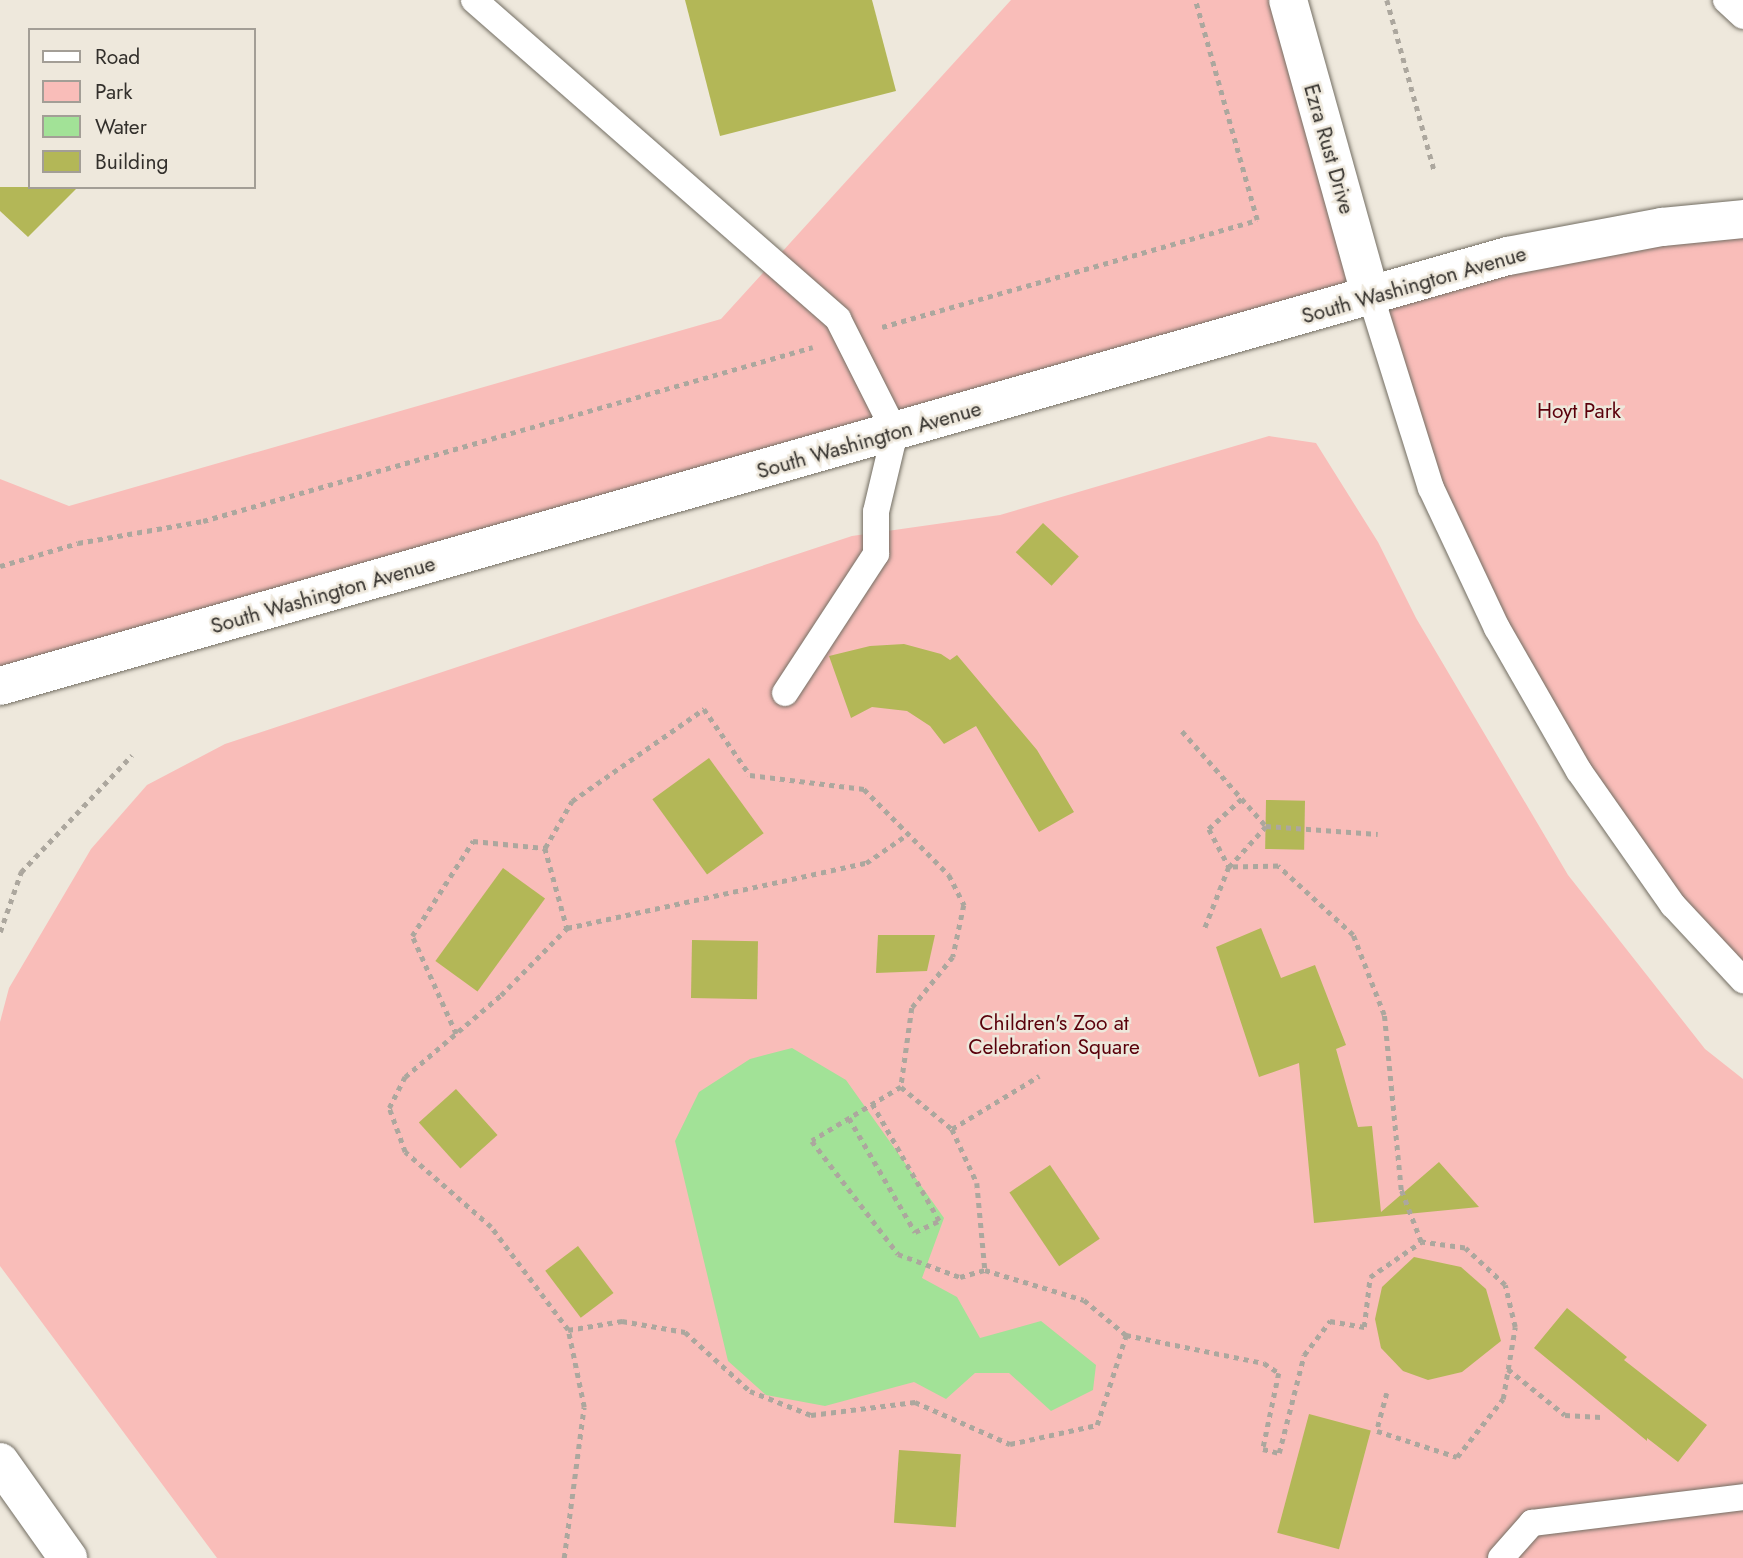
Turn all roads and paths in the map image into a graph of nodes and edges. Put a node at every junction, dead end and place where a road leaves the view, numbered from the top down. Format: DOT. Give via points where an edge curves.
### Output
graph roads {
  1 [pos="474,0"];
  2 [pos="1195,0"];
  3 [pos="1288,0"];
  4 [pos="1387,0"];
  5 [pos="1726,0"];
  6 [pos="1743,16"];
  7 [pos="1434,170"];
  8 [pos="1743,219"];
  9 [pos="1371,297"];
  10 [pos="846,337"];
  11 [pos="895,432"];
  12 [pos="0,566"];
  13 [pos="0,686"];
  14 [pos="786,693"];
  15 [pos="1182,731"];
  16 [pos="132,755"];
  17 [pos="1242,799"];
  18 [pos="1266,825"];
  19 [pos="908,834"];
  20 [pos="1378,834"];
  21 [pos="545,848"];
  22 [pos="1229,867"];
  23 [pos="567,928"];
  24 [pos="1205,928"];
  25 [pos="0,932"];
  26 [pos="1743,981"];
  27 [pos="456,1034"];
  28 [pos="1039,1076"];
  29 [pos="901,1087"];
  30 [pos="872,1104"];
  31 [pos="849,1118"];
  32 [pos="952,1129"];
  33 [pos="1421,1242"];
  34 [pos="985,1270"];
  35 [pos="568,1330"];
  36 [pos="1126,1335"];
  37 [pos="1508,1369"];
  38 [pos="1387,1393"];
  39 [pos="1601,1418"];
  40 [pos="0,1462"];
  41 [pos="1743,1497"];
  42 [pos="68,1558"];
  43 [pos="564,1558"];
  44 [pos="1501,1558"];
  1 -- 10 [label="lane" via="838,320"];
  2 -- 10 [label="path" via="1256,220"];
  3 -- 9 [label="main road, Ezra Rust Drive"];
  4 -- 7 [label="path"];
  5 -- 6 [label="lane"];
  8 -- 9 [label="main road, South Washington Avenue" via="1662,227 1508,256"];
  9 -- 11 [label="main road, South Washington Avenue"];
  9 -- 26 [label="lane" via="1431,488 1497,628 1579,771 1673,905"];
  10 -- 11 [label="lane"];
  10 -- 12 [label="path" via="203,520 78,543"];
  11 -- 13 [label="main road, South Washington Avenue"];
  11 -- 14 [label="lane" via="876,512 876,554"];
  15 -- 17 [label="path"];
  16 -- 25 [label="path" via="21,872"];
  17 -- 18 [label="path"];
  17 -- 22 [label="path" via="1209,829"];
  18 -- 20 [label="path"];
  18 -- 22 [label="path"];
  19 -- 21 [label="path" via="864,789 750,775 704,709 572,801"];
  19 -- 23 [label="path" via="866,863"];
  19 -- 29 [label="path" via="949,875 964,905 953,957 912,1008"];
  21 -- 23 [label="path"];
  21 -- 27 [label="path" via="473,841 412,936"];
  22 -- 24 [label="path"];
  22 -- 33 [label="path" via="1278,866 1353,935 1384,1015 1401,1190"];
  23 -- 27 [label="path"];
  27 -- 35 [label="path" via="405,1077 389,1108 405,1152 491,1227"];
  28 -- 32 [label="path"];
  29 -- 30 [label="path"];
  29 -- 32 [label="path"];
  30 -- 31 [label="path"];
  30 -- 31 [label="path" via="939,1221 915,1232"];
  31 -- 34 [label="path" via="812,1140 898,1254 960,1277"];
  32 -- 34 [label="path" via="977,1183"];
  33 -- 36 [label="path" via="1370,1277 1364,1327 1331,1321 1304,1355 1279,1454 1263,1449 1279,1373 1264,1363"];
  33 -- 37 [label="path" via="1465,1248 1505,1285 1515,1327"];
  34 -- 36 [label="path" via="1084,1300"];
  35 -- 36 [label="path" via="622,1321 685,1332 750,1391 811,1415 915,1402 1010,1444 1097,1426"];
  35 -- 43 [label="path" via="584,1407"];
  37 -- 38 [label="path" via="1503,1399 1457,1457 1377,1431"];
  37 -- 39 [label="path" via="1564,1415"];
  40 -- 42 [label="main road"];
  41 -- 44 [label="lane" via="1532,1523"];
}
